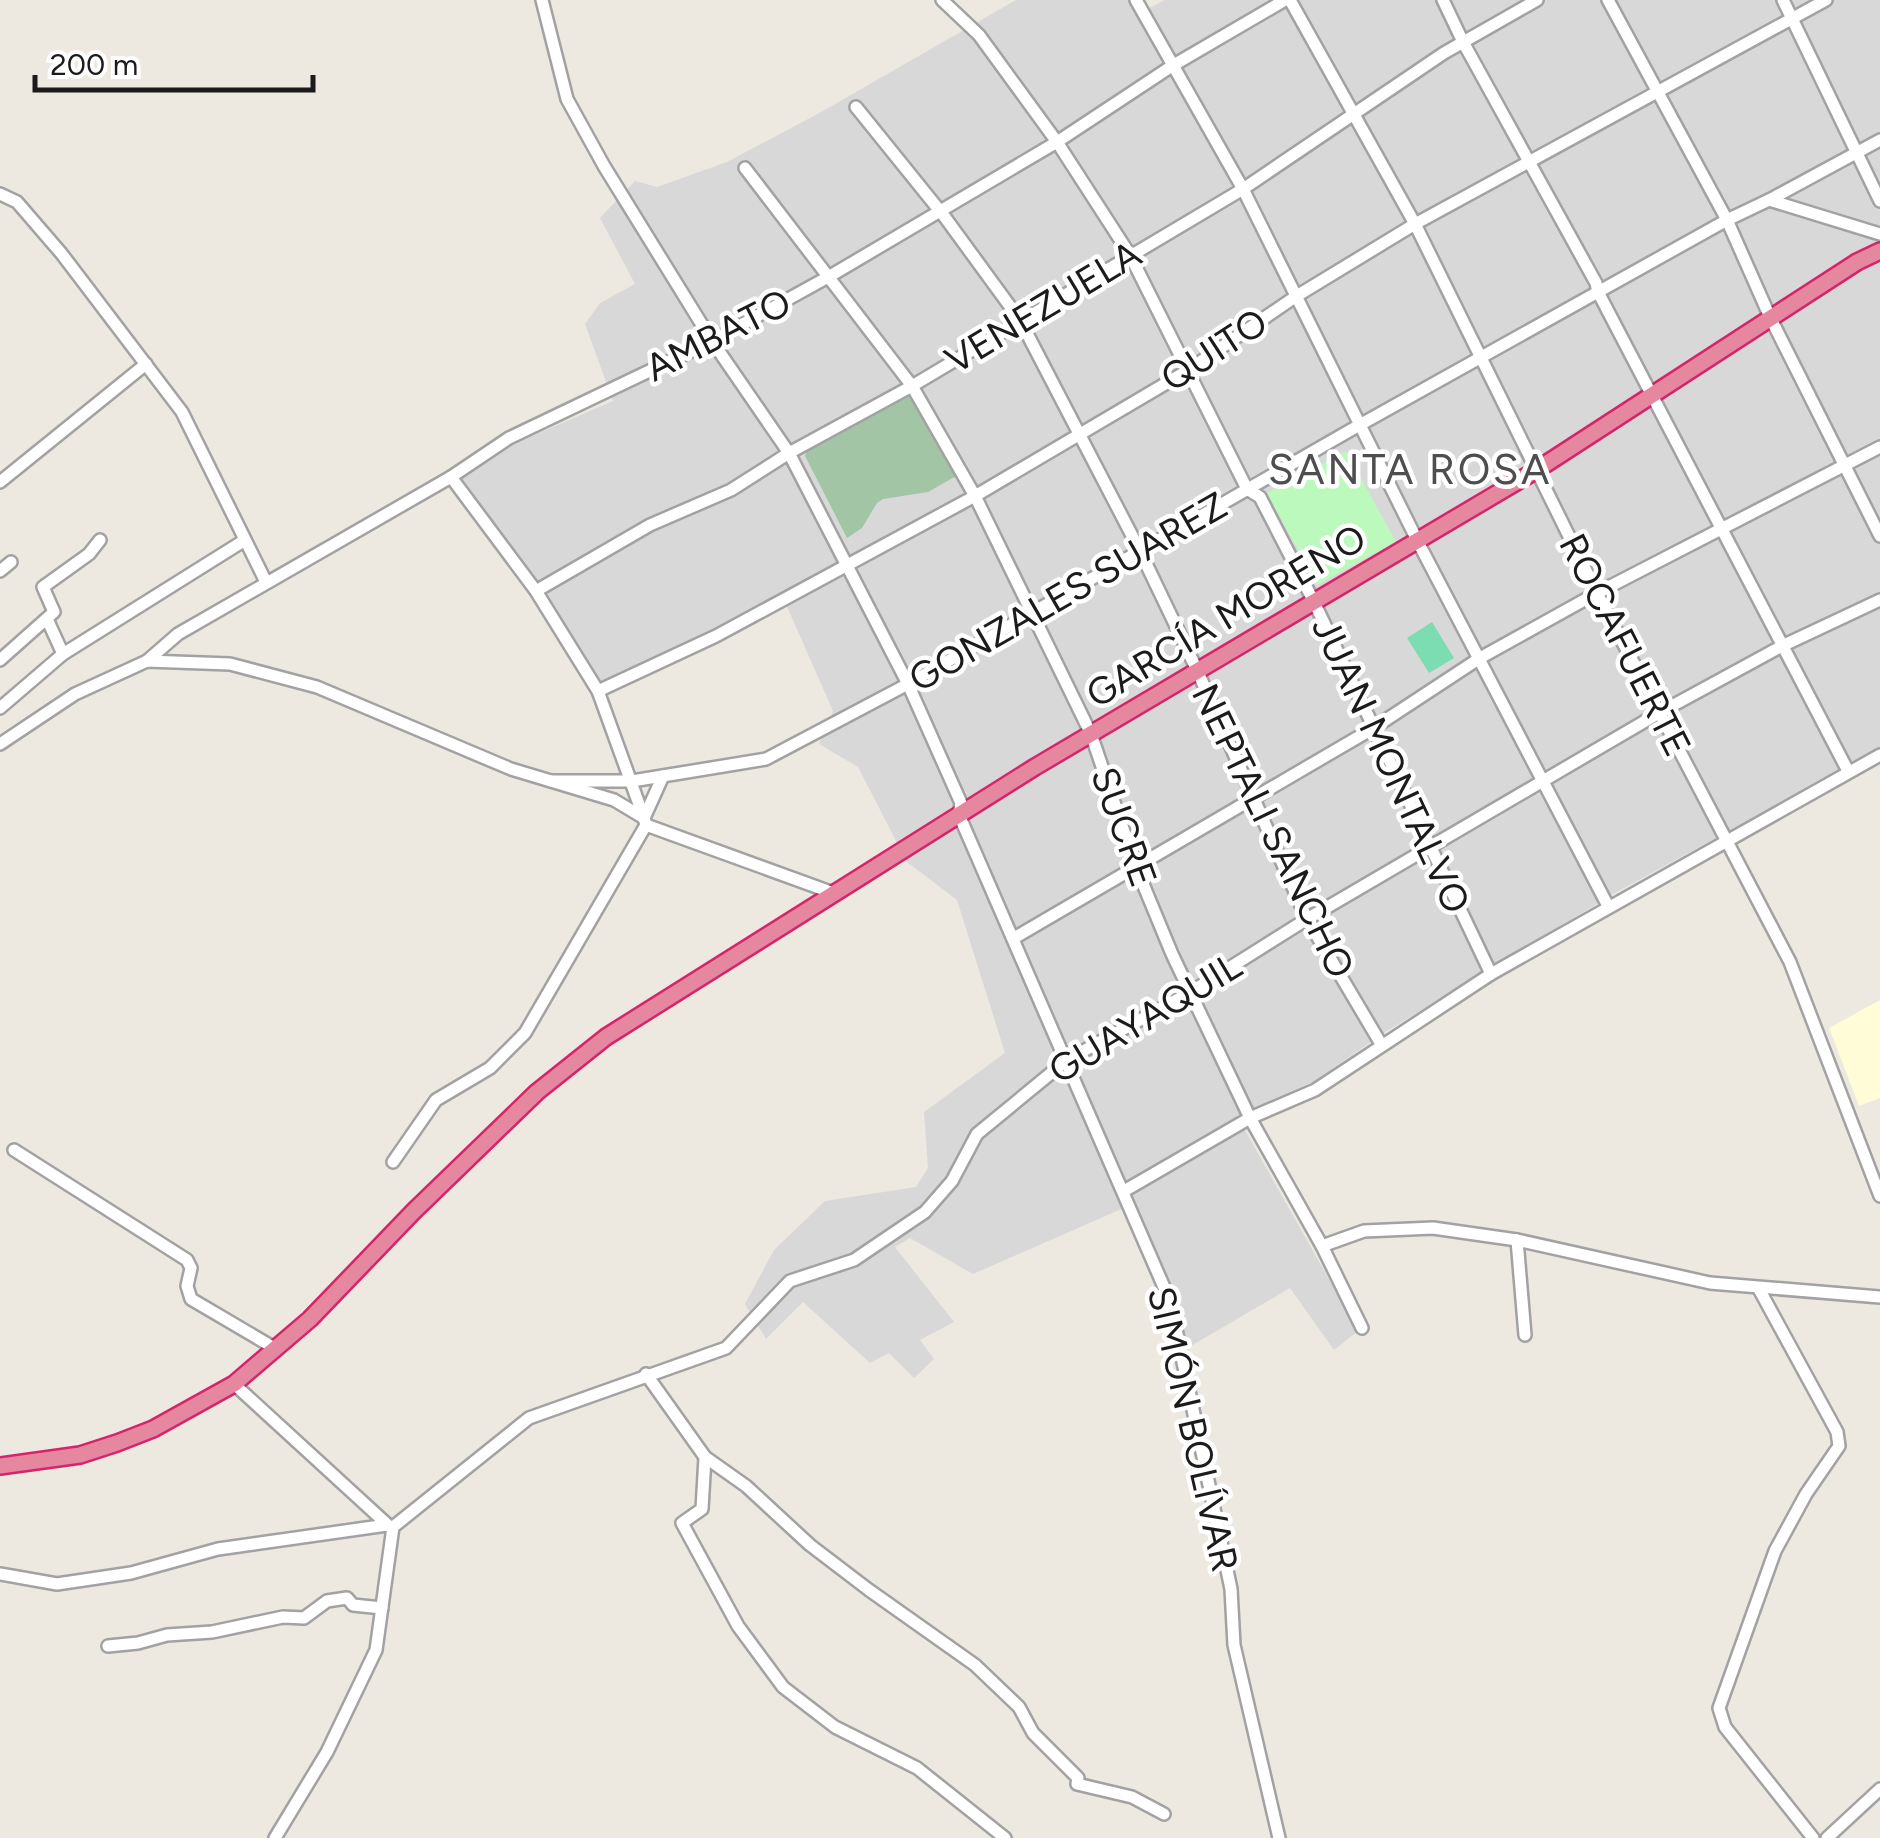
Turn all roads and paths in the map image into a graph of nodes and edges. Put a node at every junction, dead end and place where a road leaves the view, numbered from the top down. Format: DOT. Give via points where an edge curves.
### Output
graph roads {
  1 [pos="542,0"];
  2 [pos="942,0"];
  3 [pos="1136,0"];
  4 [pos="1287,0"];
  5 [pos="1443,0"];
  6 [pos="1537,0"];
  7 [pos="1608,0"];
  8 [pos="1784,0"];
  9 [pos="1826,0"];
  10 [pos="1793,19"];
  11 [pos="1462,42"];
  12 [pos="1172,66"];
  13 [pos="1656,91"];
  14 [pos="856,107"];
  15 [pos="1355,113"];
  16 [pos="1880,140"];
  17 [pos="1057,142"];
  18 [pos="1856,153"];
  19 [pos="1529,163"];
  20 [pos="745,168"];
  21 [pos="1244,189"];
  22 [pos="0,194"];
  23 [pos="1768,200"];
  24 [pos="1880,201"];
  25 [pos="941,212"];
  26 [pos="1727,220"];
  27 [pos="1415,224"];
  28 [pos="1880,234"];
  29 [pos="1880,251"];
  30 [pos="1130,255"];
  31 [pos="830,276"];
  32 [pos="1598,292"];
  33 [pos="1295,297"];
  34 [pos="1770,317"];
  35 [pos="1020,320"];
  36 [pos="712,341"];
  37 [pos="1480,358"];
  38 [pos="146,364"];
  39 [pos="1187,371"];
  40 [pos="912,386"];
  41 [pos="1652,392"];
  42 [pos="1360,425"];
  43 [pos="1080,433"];
  44 [pos="1880,447"];
  45 [pos="789,452"];
  46 [pos="1845,465"];
  47 [pos="1535,471"];
  48 [pos="450,477"];
  49 [pos="0,482"];
  50 [pos="1248,489"];
  51 [pos="975,496"];
  52 [pos="1722,528"];
  53 [pos="1880,536"];
  54 [pos="100,540"];
  55 [pos="245,540"];
  56 [pos="1418,542"];
  57 [pos="1140,551"];
  58 [pos="11,562"];
  59 [pos="850,566"];
  60 [pos="0,572"];
  61 [pos="266,582"];
  62 [pos="536,591"];
  63 [pos="1597,593"];
  64 [pos="1880,600"];
  65 [pos="1314,602"];
  66 [pos="1032,613"];
  67 [pos="47,619"];
  68 [pos="1782,646"];
  69 [pos="63,654"];
  70 [pos="1480,658"];
  71 [pos="0,660"];
  72 [pos="148,661"];
  73 [pos="1196,670"];
  74 [pos="908,684"];
  75 [pos="598,691"];
  76 [pos="0,708"];
  77 [pos="1659,713"];
  78 [pos="1372,729"];
  79 [pos="1091,734"];
  80 [pos="0,744"];
  81 [pos="1880,755"];
  82 [pos="1848,771"];
  83 [pos="663,776"];
  84 [pos="1543,780"];
  85 [pos="551,781"];
  86 [pos="632,781"];
  87 [pos="1255,798"];
  88 [pos="959,815"];
  89 [pos="644,821"];
  90 [pos="1727,841"];
  91 [pos="1430,847"];
  92 [pos="1136,867"];
  93 [pos="836,894"];
  94 [pos="1608,906"];
  95 [pos="1307,919"];
  96 [pos="1014,938"];
  97 [pos="1491,974"];
  98 [pos="1191,992"];
  99 [pos="1381,1044"];
  100 [pos="1067,1060"];
  101 [pos="1250,1118"];
  102 [pos="14,1150"];
  103 [pos="1880,1151"];
  104 [pos="1867,1157"];
  105 [pos="393,1162"];
  106 [pos="1124,1191"];
  107 [pos="1880,1196"];
  108 [pos="1517,1240"];
  109 [pos="1322,1246"];
  110 [pos="1759,1289"];
  111 [pos="1880,1297"];
  112 [pos="1362,1328"];
  113 [pos="1525,1335"];
  114 [pos="276,1349"];
  115 [pos="646,1374"];
  116 [pos="234,1384"];
  117 [pos="705,1458"];
  118 [pos="0,1466"];
  119 [pos="390,1526"];
  120 [pos="0,1574"];
  121 [pos="382,1608"];
  122 [pos="108,1646"];
  123 [pos="1880,1788"];
  124 [pos="1164,1814"];
  125 [pos="275,1838"];
  126 [pos="1005,1838"];
  127 [pos="1280,1838"];
  128 [pos="1814,1838"];
  129 [pos="1826,1838"];
  1 -- 36 [label="street, SIMÓN BOLÍVAR" via="567,99"];
  2 -- 17 [label="street, JUAN MONTALVO" via="980,35"];
  3 -- 12 [label="street"];
  4 -- 12 [label="street, AMBATO"];
  4 -- 15 [label="street, ROCAFUERTE"];
  5 -- 11 [label="street"];
  6 -- 11 [label="street, VENEZUELA"];
  7 -- 13 [label="street"];
  8 -- 10 [label="street"];
  9 -- 10 [label="street, QUITO"];
  10 -- 13 [label="street, QUITO"];
  10 -- 18 [label="street"];
  11 -- 15 [label="street, VENEZUELA"];
  11 -- 19 [label="street"];
  12 -- 17 [label="street, AMBATO"];
  12 -- 21 [label="street"];
  13 -- 19 [label="street, QUITO"];
  13 -- 26 [label="street"];
  14 -- 25 [label="street, NEPTALI SANCHO"];
  15 -- 21 [label="street, VENEZUELA"];
  15 -- 27 [label="street, ROCAFUERTE"];
  16 -- 18 [label="street, GONZALES SUAREZ"];
  17 -- 25 [label="street, AMBATO"];
  17 -- 30 [label="street, JUAN MONTALVO"];
  18 -- 23 [label="street, GONZALES SUAREZ"];
  18 -- 24 [label="street"];
  19 -- 27 [label="street, QUITO"];
  19 -- 32 [label="street"];
  20 -- 31 [label="street, SUCRE"];
  21 -- 30 [label="street, VENEZUELA"];
  21 -- 33 [label="street"];
  22 -- 38 [label="street" via="17,202 61,253"];
  23 -- 26 [label="street, GONZALES SUAREZ"];
  23 -- 28 [label="street"];
  25 -- 31 [label="street, AMBATO"];
  25 -- 35 [label="street, NEPTALI SANCHO"];
  26 -- 32 [label="street, GONZALES SUAREZ"];
  26 -- 34 [label="street"];
  27 -- 33 [label="street, QUITO"];
  27 -- 37 [label="street, ROCAFUERTE"];
  29 -- 34 [label="highway, GARCÍA MORENO"];
  30 -- 35 [label="street, VENEZUELA"];
  30 -- 39 [label="street, JUAN MONTALVO"];
  31 -- 36 [label="street, AMBATO"];
  31 -- 40 [label="street, SUCRE"];
  32 -- 37 [label="street, GONZALES SUAREZ"];
  32 -- 41 [label="street"];
  33 -- 39 [label="street, QUITO"];
  33 -- 42 [label="street"];
  34 -- 41 [label="highway, GARCÍA MORENO"];
  34 -- 46 [label="street"];
  35 -- 40 [label="street, VENEZUELA"];
  35 -- 43 [label="street, NEPTALI SANCHO"];
  36 -- 45 [label="street, SIMÓN BOLÍVAR"];
  36 -- 48 [label="street, AMBATO" via="509,438"];
  37 -- 42 [label="street, GONZALES SUAREZ"];
  37 -- 47 [label="street, ROCAFUERTE"];
  38 -- 49 [label="street"];
  38 -- 55 [label="street" via="182,412"];
  39 -- 43 [label="street, QUITO"];
  39 -- 50 [label="street, JUAN MONTALVO"];
  40 -- 45 [label="street, VENEZUELA"];
  40 -- 51 [label="street, SUCRE"];
  41 -- 47 [label="highway, GARCÍA MORENO"];
  41 -- 52 [label="street"];
  42 -- 50 [label="street, GONZALES SUAREZ"];
  42 -- 56 [label="street"];
  43 -- 51 [label="street, QUITO"];
  43 -- 57 [label="street, NEPTALI SANCHO"];
  44 -- 46 [label="street"];
  45 -- 59 [label="street, SIMÓN BOLÍVAR"];
  45 -- 62 [label="street, VENEZUELA" via="731,490 650,525"];
  46 -- 52 [label="street"];
  46 -- 53 [label="street"];
  47 -- 56 [label="highway, GARCÍA MORENO"];
  47 -- 63 [label="street, ROCAFUERTE"];
  48 -- 61 [label="street, AMBATO"];
  48 -- 62 [label="street"];
  50 -- 57 [label="street, GONZALES SUAREZ"];
  50 -- 65 [label="street, JUAN MONTALVO" via="1260,497"];
  51 -- 59 [label="street, QUITO"];
  51 -- 66 [label="street, SUCRE"];
  52 -- 63 [label="street"];
  52 -- 68 [label="street"];
  54 -- 67 [label="street" via="43,586 54,612"];
  55 -- 61 [label="street"];
  55 -- 69 [label="street"];
  56 -- 65 [label="highway, GARCÍA MORENO"];
  56 -- 70 [label="street"];
  57 -- 66 [label="street, GONZALES SUAREZ"];
  57 -- 73 [label="street, NEPTALI SANCHO"];
  58 -- 60 [label="street"];
  59 -- 74 [label="street, SIMÓN BOLÍVAR"];
  59 -- 75 [label="street, QUITO"];
  61 -- 72 [label="street, AMBATO" via="178,634"];
  62 -- 75 [label="street"];
  63 -- 70 [label="street"];
  63 -- 77 [label="street, ROCAFUERTE"];
  64 -- 68 [label="street, GUAYAQUIL"];
  65 -- 73 [label="highway, GARCÍA MORENO"];
  65 -- 78 [label="street, JUAN MONTALVO"];
  66 -- 74 [label="street, GONZALES SUAREZ"];
  66 -- 79 [label="street, SUCRE"];
  67 -- 69 [label="street"];
  67 -- 71 [label="street"];
  68 -- 77 [label="street, GUAYAQUIL"];
  68 -- 82 [label="street"];
  69 -- 76 [label="street"];
  70 -- 78 [label="street"];
  70 -- 84 [label="street"];
  72 -- 80 [label="street" via="76,694"];
  72 -- 85 [label="street" via="230,664 316,687"];
  73 -- 79 [label="highway, GARCÍA MORENO"];
  73 -- 87 [label="street, NEPTALI SANCHO"];
  74 -- 83 [label="street, GONZALES SUAREZ" via="766,760"];
  74 -- 88 [label="street, SIMÓN BOLÍVAR" via="960,803"];
  75 -- 86 [label="street"];
  77 -- 84 [label="street, GUAYAQUIL"];
  77 -- 90 [label="street, ROCAFUERTE"];
  78 -- 87 [label="street"];
  78 -- 91 [label="street, JUAN MONTALVO"];
  79 -- 88 [label="highway, GARCÍA MORENO"];
  79 -- 92 [label="street, SUCRE"];
  81 -- 82 [label="street"];
  82 -- 90 [label="street"];
  83 -- 86 [label="street, GONZALES SUAREZ"];
  83 -- 89 [label="street"];
  84 -- 91 [label="street, GUAYAQUIL"];
  84 -- 94 [label="street"];
  85 -- 86 [label="street, GONZALES SUAREZ"];
  85 -- 89 [label="street" via="614,800"];
  86 -- 89 [label="street"];
  87 -- 92 [label="street"];
  87 -- 95 [label="street, NEPTALI SANCHO"];
  88 -- 93 [label="highway, GARCÍA MORENO"];
  88 -- 96 [label="street, SIMÓN BOLÍVAR"];
  89 -- 93 [label="street"];
  89 -- 105 [label="street" via="525,1032 490,1068 436,1100"];
  90 -- 94 [label="street"];
  90 -- 104 [label="street, ROCAFUERTE" via="1790,962"];
  91 -- 95 [label="street, GUAYAQUIL"];
  91 -- 97 [label="street, JUAN MONTALVO"];
  92 -- 96 [label="street"];
  92 -- 98 [label="street, SUCRE"];
  93 -- 114 [label="highway, GARCÍA MORENO" via="606,1037 537,1092"];
  94 -- 97 [label="street"];
  95 -- 98 [label="street, GUAYAQUIL"];
  95 -- 99 [label="street, NEPTALI SANCHO"];
  96 -- 100 [label="street, SIMÓN BOLÍVAR"];
  97 -- 99 [label="street"];
  98 -- 100 [label="street, GUAYAQUIL"];
  98 -- 101 [label="street, SUCRE"];
  99 -- 101 [label="street" via="1315,1090"];
  100 -- 106 [label="street, SIMÓN BOLÍVAR"];
  100 -- 115 [label="street, GUAYAQUIL" via="978,1134 952,1182 924,1212 854,1260 790,1282 726,1348"];
  101 -- 106 [label="street"];
  101 -- 109 [label="street, SUCRE"];
  102 -- 114 [label="street" via="187,1260 191,1299"];
  103 -- 104 [label="street"];
  104 -- 107 [label="street, ROCAFUERTE"];
  106 -- 127 [label="street, SIMÓN BOLÍVAR" via="1170,1301 1231,1590 1234,1645"];
  108 -- 109 [label="street" via="1400,1227"];
  108 -- 110 [label="street"];
  108 -- 113 [label="street"];
  109 -- 112 [label="street, SUCRE"];
  110 -- 111 [label="street"];
  110 -- 128 [label="street" via="1840,1446 1775,1551 1719,1708 1725,1727"];
  114 -- 116 [label="highway, GARCÍA MORENO"];
  115 -- 117 [label="street"];
  115 -- 119 [label="street, GUAYAQUIL" via="528,1418"];
  116 -- 118 [label="highway, GARCÍA MORENO" via="117,1443"];
  116 -- 119 [label="street"];
  117 -- 124 [label="street" via="868,1590 975,1665 1019,1707 1077,1784 1132,1797"];
  117 -- 126 [label="street" via="702,1509 682,1523 738,1626 783,1687 835,1726 917,1768"];
  119 -- 120 [label="street" via="218,1549 131,1573 56,1584"];
  119 -- 121 [label="street"];
  121 -- 122 [label="street" via="346,1598 328,1601 304,1618"];
  121 -- 125 [label="street" via="376,1650 327,1752"];
  123 -- 129 [label="street"];
}
